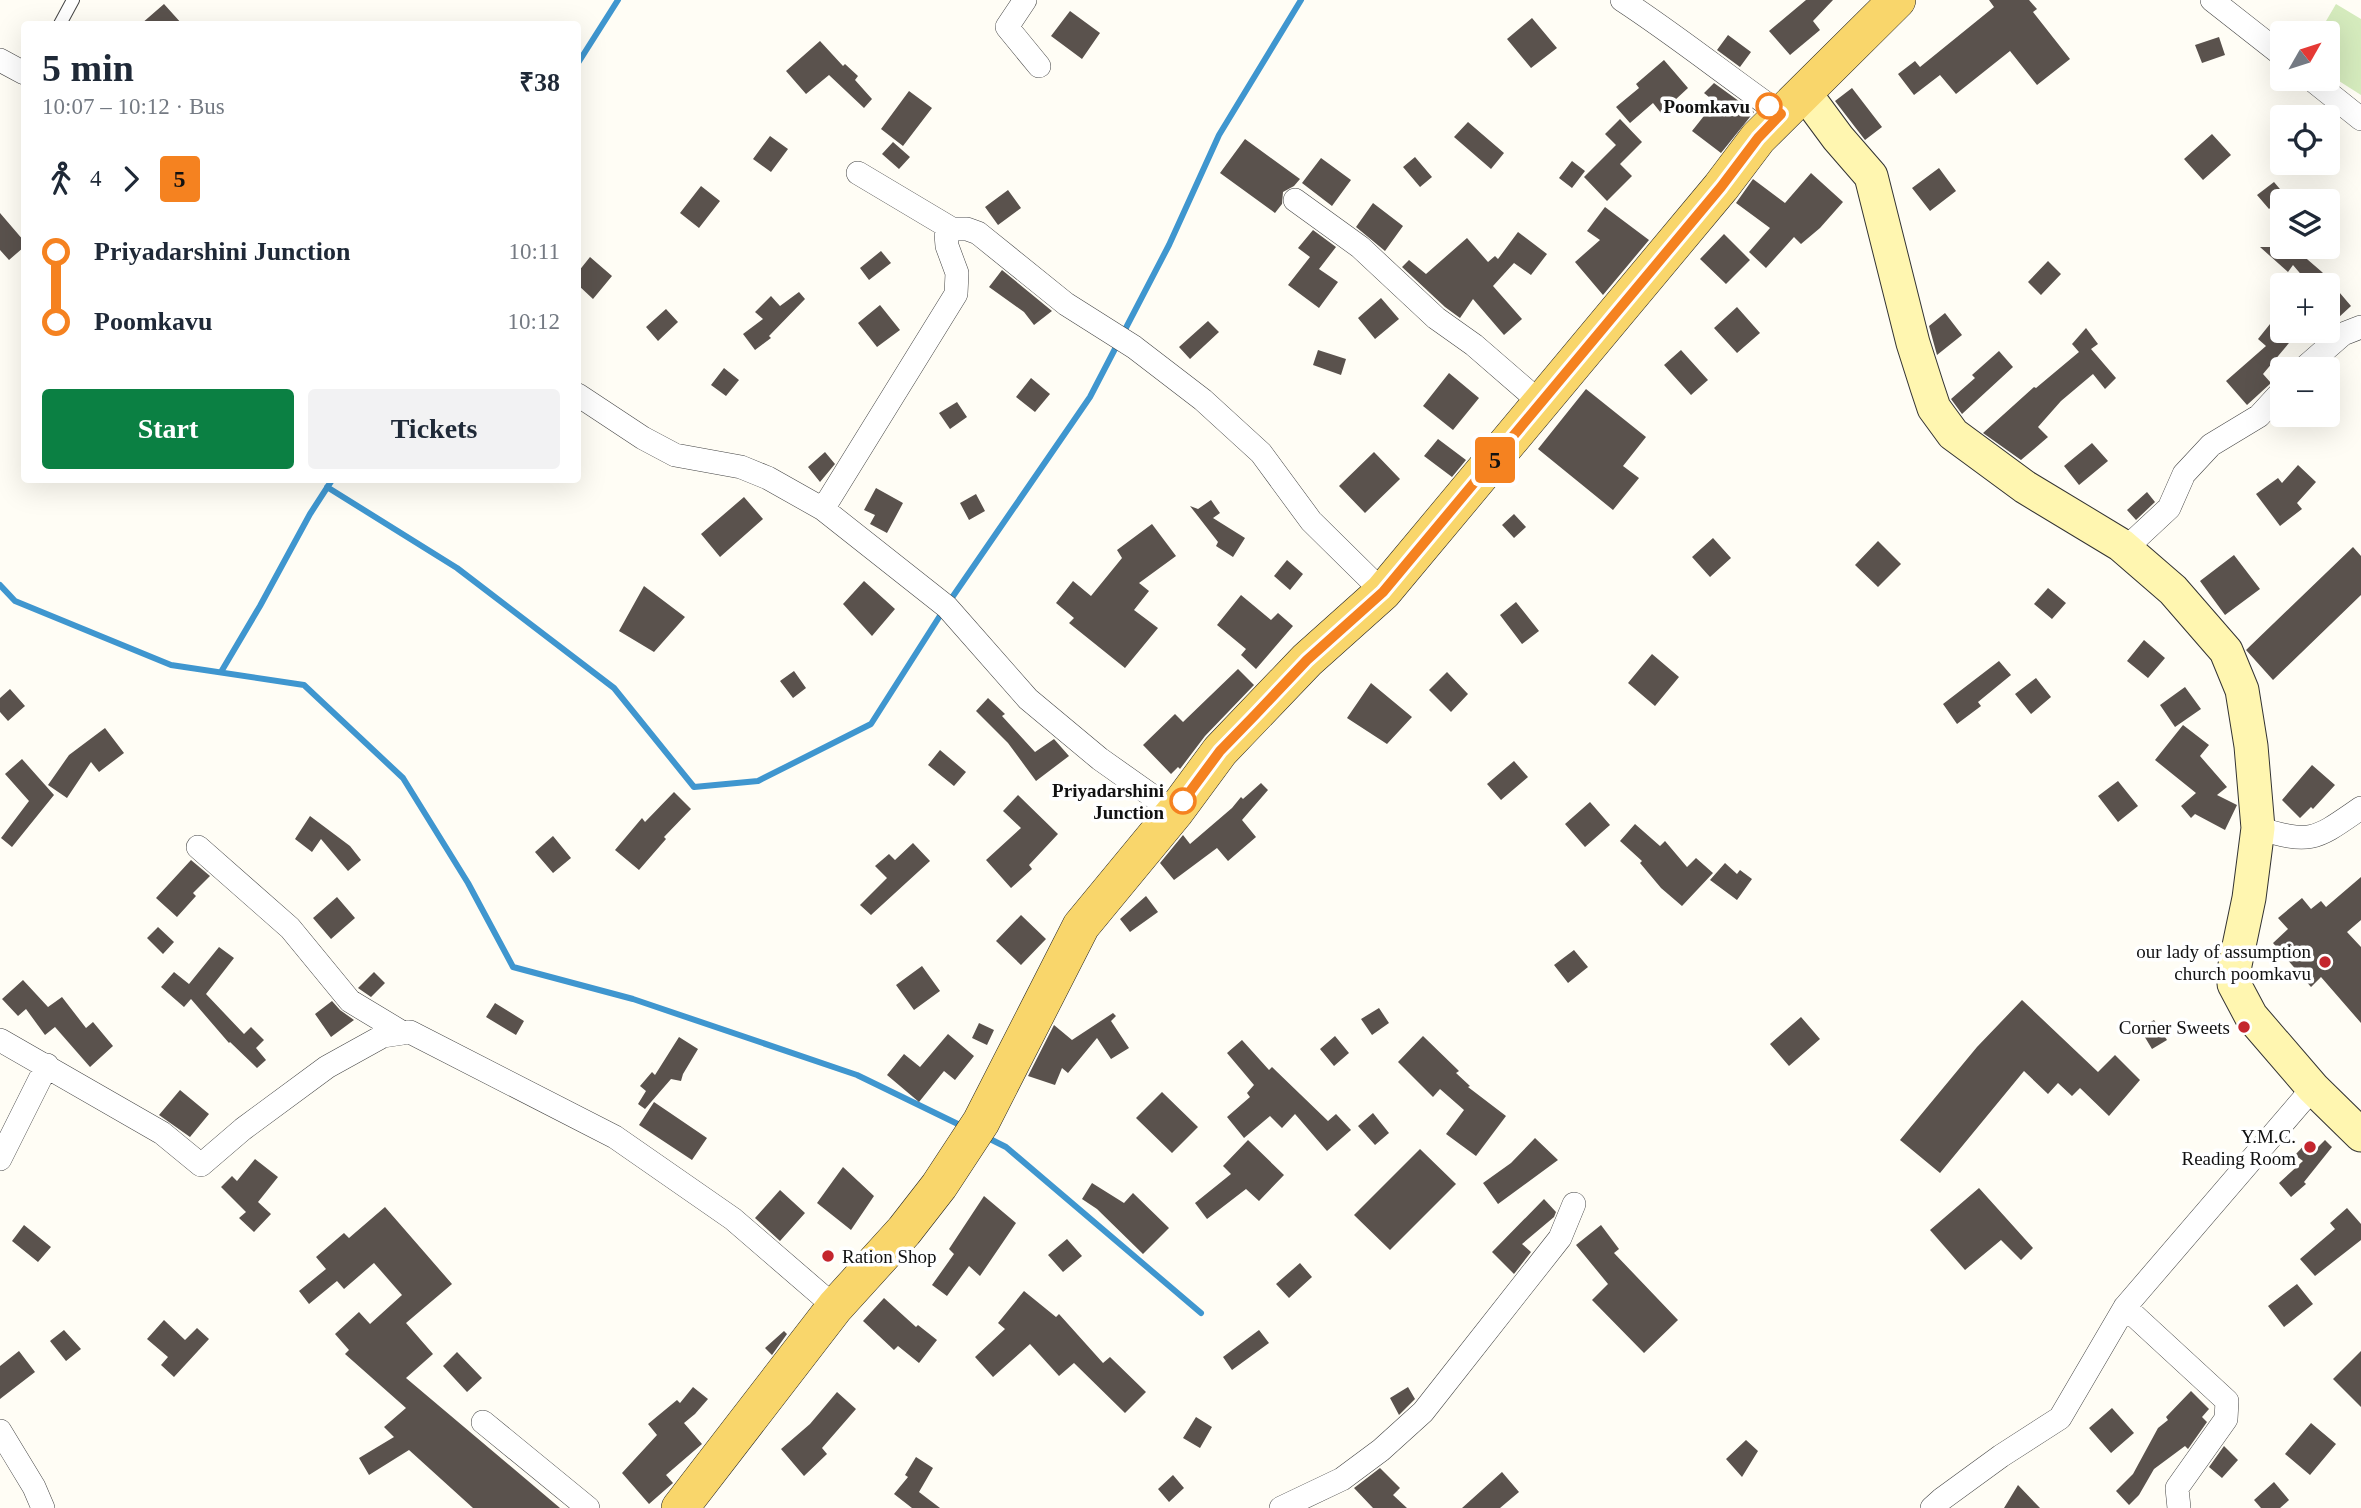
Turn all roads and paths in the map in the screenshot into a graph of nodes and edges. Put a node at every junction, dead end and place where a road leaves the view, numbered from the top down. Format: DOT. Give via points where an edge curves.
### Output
graph roads {
  1 [pos="73,0"];
  2 [pos="1025,0"];
  3 [pos="1622,0"];
  4 [pos="1897,0"];
  5 [pos="2212,0"];
  6 [pos="62,21"];
  7 [pos="2270,46"];
  8 [pos="0,60"];
  9 [pos="1039,66"];
  10 [pos="21,71"];
  11 [pos="2326,91"];
  12 [pos="1793,103"];
  13 [pos="2361,119"];
  14 [pos="858,173"];
  15 [pos="1295,200"];
  16 [pos="952,229"];
  17 [pos="2361,327"];
  18 [pos="2317,357"];
  19 [pos="581,397"];
  20 [pos="1541,403"];
  21 [pos="2270,404"];
  22 [pos="823,509"];
  23 [pos="2126,548"];
  24 [pos="1383,592"];
  25 [pos="2361,808"];
  26 [pos="1175,812"];
  27 [pos="2258,828"];
  28 [pos="198,847"];
  29 [pos="403,1033"];
  30 [pos="0,1040"];
  31 [pos="47,1065"];
  32 [pos="2313,1088"];
  33 [pos="2361,1135"];
  34 [pos="0,1159"];
  35 [pos="1574,1204"];
  36 [pos="835,1307"];
  37 [pos="2125,1307"];
  38 [pos="483,1422"];
  39 [pos="0,1431"];
  40 [pos="43,1508"];
  41 [pos="588,1508"];
  42 [pos="680,1508"];
  43 [pos="1281,1508"];
  44 [pos="1932,1508"];
  45 [pos="2179,1508"];
  1 -- 6 [label="lane"];
  2 -- 9 [label="street" via="1007,27"];
  3 -- 12 [label="street" via="1728,77"];
  4 -- 12 [label="main road"];
  5 -- 7 [label="street"];
  8 -- 10 [label="street"];
  11 -- 13 [label="street"];
  12 -- 20 [label="main road" via="1758,138"];
  12 -- 23 [label="street" via="1838,138 1871,176 1913,343 1934,408 1953,434 2025,486"];
  14 -- 16 [label="street"];
  15 -- 20 [label="street" via="1360,247 1436,318"];
  16 -- 22 [label="street" via="946,234 957,273 956,294"];
  16 -- 24 [label="street" via="978,233 1066,304 1203,400 1261,453 1311,521"];
  17 -- 18 [label="street" via="2343,334"];
  19 -- 22 [label="street" via="674,455 741,467"];
  20 -- 24 [label="main road"];
  21 -- 23 [label="street" via="2259,416 2211,445 2184,474 2169,508"];
  22 -- 26 [label="street" via="947,607 1028,699 1100,759"];
  23 -- 27 [label="street" via="2173,590 2226,652 2242,690"];
  24 -- 26 [label="main road" via="1307,660 1220,751"];
  25 -- 27 [label="street" via="2318,836 2290,838"];
  26 -- 36 [label="main road" via="1081,926 981,1122 939,1186"];
  27 -- 32 [label="street" via="2234,984 2251,1016"];
  28 -- 29 [label="street" via="290,929 351,1000"];
  29 -- 31 [label="street" via="383,1036 327,1067 201,1165 162,1133"];
  29 -- 36 [label="street" via="410,1032 615,1137 733,1219"];
  30 -- 31 [label="street"];
  31 -- 34 [label="street"];
  32 -- 33 [label="street"];
  32 -- 37 [label="street"];
  35 -- 43 [label="street" via="1560,1238 1423,1412 1342,1479"];
  36 -- 42 [label="main road"];
  37 -- 44 [label="street" via="2060,1418"];
  37 -- 45 [label="street" via="2227,1401 2225,1419 2176,1488"];
  38 -- 41 [label="street"];
  39 -- 40 [label="street"];
}
